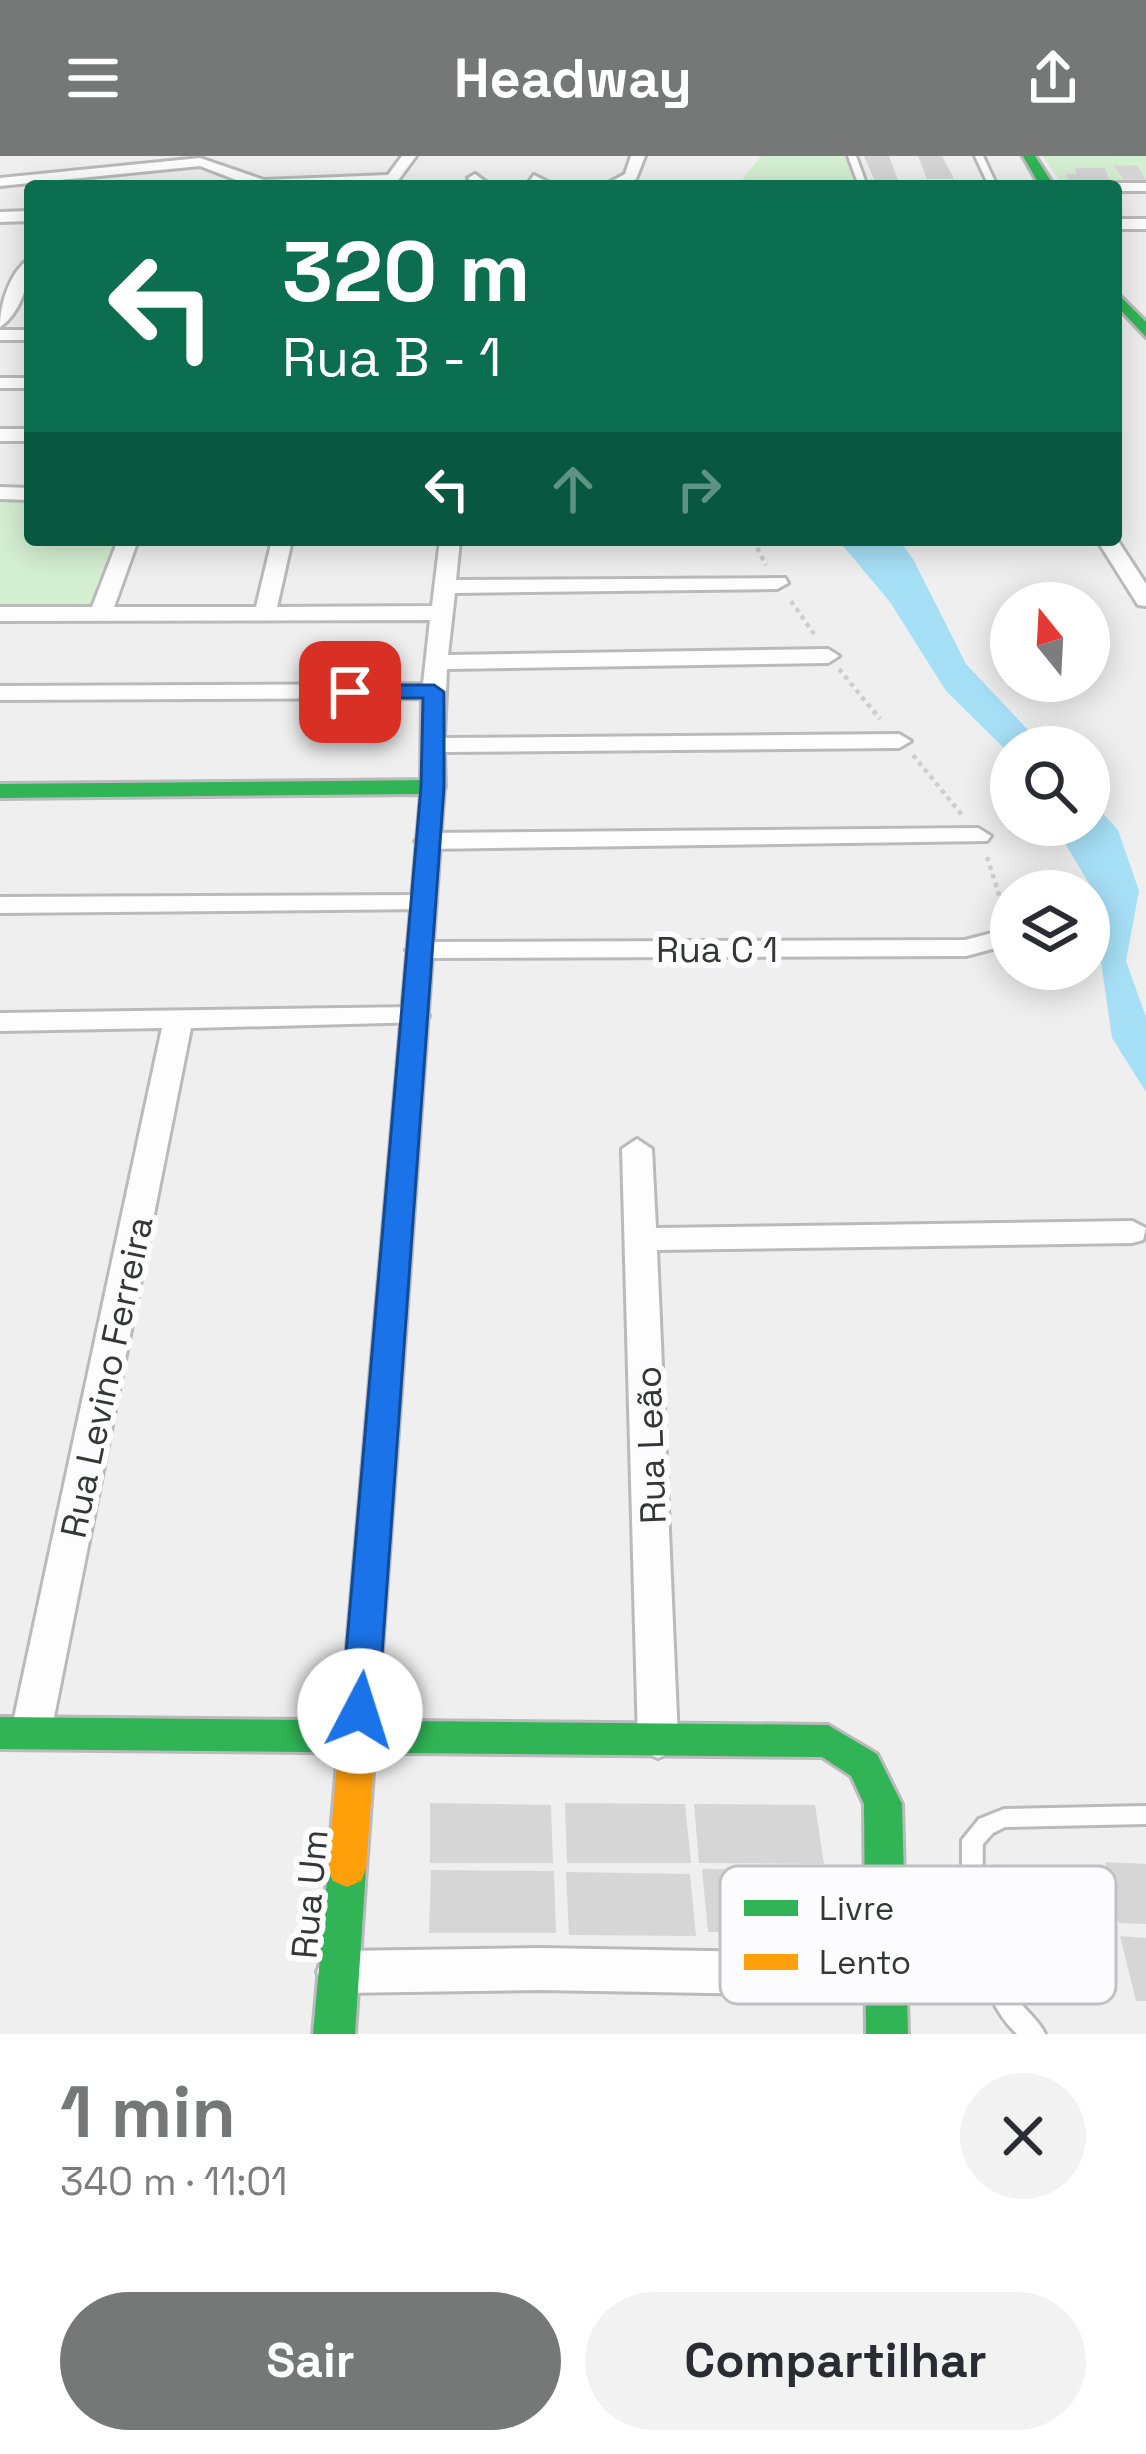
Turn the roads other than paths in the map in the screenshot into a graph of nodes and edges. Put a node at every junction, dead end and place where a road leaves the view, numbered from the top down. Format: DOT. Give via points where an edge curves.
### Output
graph roads {
  1 [pos="638,156"];
  2 [pos="217,166"];
  3 [pos="246,180"];
  4 [pos="270,180"];
  5 [pos="623,180"];
  6 [pos="0,182"];
  7 [pos="22,295"];
  8 [pos="1122,303"];
  9 [pos="0,322"];
  10 [pos="1146,332"];
  11 [pos="126,546"];
  12 [pos="281,546"];
  13 [pos="449,546"];
  14 [pos="1111,546"];
  15 [pos="777,583"];
  16 [pos="446,586"];
  17 [pos="1146,600"];
  18 [pos="101,613"];
  19 [pos="265,613"];
  20 [pos="439,613"];
  21 [pos="0,614"];
  22 [pos="828,656"];
  23 [pos="437,662"];
  24 [pos="434,692"];
  25 [pos="0,693"];
  26 [pos="899,741"];
  27 [pos="430,745"];
  28 [pos="433,787"];
  29 [pos="0,791"];
  30 [pos="977,836"];
  31 [pos="428,841"];
  32 [pos="423,903"];
  33 [pos="0,905"];
  34 [pos="990,942"];
  35 [pos="420,950"];
  36 [pos="415,1016"];
  37 [pos="0,1022"];
  38 [pos="178,1022"];
  39 [pos="637,1149"];
  40 [pos="1132,1232"];
  41 [pos="643,1239"];
  42 [pos="15,1733"];
  43 [pos="358,1737"];
  44 [pos="658,1740"];
  45 [pos="1146,1815"];
  46 [pos="884,1866"];
  47 [pos="972,1866"];
  48 [pos="720,1964"];
  49 [pos="339,1972"];
  50 [pos="887,2004"];
  51 [pos="1005,2004"];
  52 [pos="334,2034"];
  53 [pos="887,2034"];
  54 [pos="1034,2034"];
  1 -- 5 [label="street"];
  2 -- 3 [label="street"];
  2 -- 4 [label="street" via="283,170"];
  2 -- 6 [label="street" via="144,164"];
  7 -- 9 [label="street"];
  8 -- 10 [label="street"];
  11 -- 18 [label="street"];
  12 -- 19 [label="street"];
  13 -- 16 [label="street, Rua Um"];
  14 -- 17 [label="street"];
  15 -- 16 [label="street"];
  16 -- 20 [label="street, Rua Um"];
  18 -- 19 [label="street"];
  18 -- 21 [label="street"];
  19 -- 20 [label="street"];
  20 -- 23 [label="street, Rua Um"];
  22 -- 23 [label="street"];
  23 -- 24 [label="street, Rua Um"];
  24 -- 25 [label="street"];
  24 -- 27 [label="street, Rua Um"];
  26 -- 27 [label="street"];
  27 -- 28 [label="street, Rua Um"];
  28 -- 29 [label="street"];
  28 -- 31 [label="street, Rua Um"];
  30 -- 31 [label="street"];
  31 -- 32 [label="street, Rua Um"];
  32 -- 33 [label="street"];
  32 -- 35 [label="street, Rua Um"];
  34 -- 35 [label="street, Rua C 1" via="966,949"];
  35 -- 36 [label="street, Rua Um"];
  36 -- 38 [label="street"];
  36 -- 43 [label="street, Rua Um"];
  37 -- 38 [label="street"];
  38 -- 42 [label="street, Rua Levino Ferreira"];
  39 -- 41 [label="street, Rua Leão"];
  40 -- 41 [label="street"];
  41 -- 44 [label="street, Rua Leão"];
  42 -- 43 [label="street"];
  43 -- 44 [label="street"];
  43 -- 49 [label="street, Rua Um"];
  44 -- 46 [label="street" via="828,1742 853,1750 883,1804"];
  45 -- 47 [label="lane" via="1004,1818 974,1840"];
  48 -- 49 [label="street"];
  49 -- 52 [label="street, Rua Um"];
  50 -- 53 [label="street"];
  51 -- 54 [label="lane"];
}
